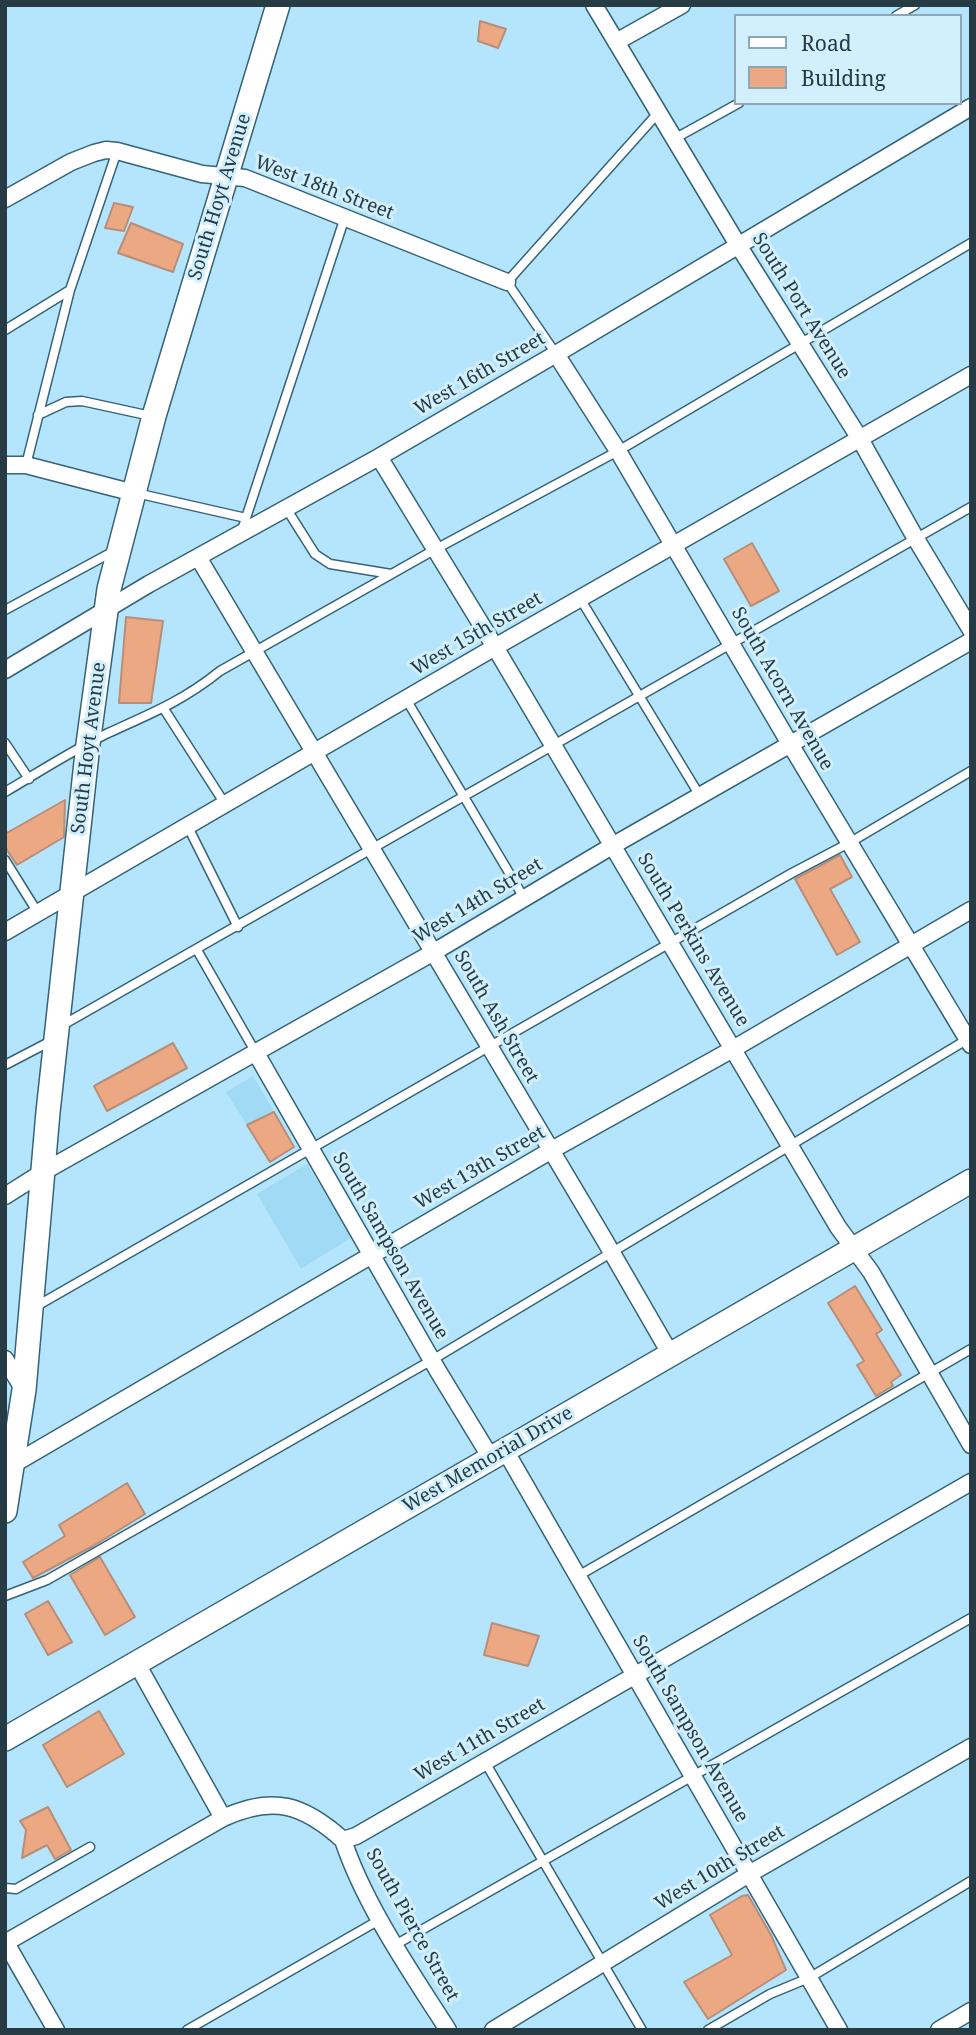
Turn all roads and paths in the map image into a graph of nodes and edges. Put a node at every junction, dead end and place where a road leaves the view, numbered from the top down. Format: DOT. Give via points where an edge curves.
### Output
graph roads {
  1 [pos="278,5"];
  2 [pos="594,5"];
  3 [pos="682,5"];
  4 [pos="915,5"];
  5 [pos="899,14"];
  6 [pos="616,42"];
  7 [pos="735,105"];
  8 [pos="971,107"];
  9 [pos="658,113"];
  10 [pos="674,139"];
  11 [pos="117,151"];
  12 [pos="227,176"];
  13 [pos="5,198"];
  14 [pos="345,217"];
  15 [pos="971,243"];
  16 [pos="738,245"];
  17 [pos="507,282"];
  18 [pos="70,290"];
  19 [pos="5,330"];
  20 [pos="802,344"];
  21 [pos="556,354"];
  22 [pos="971,375"];
  23 [pos="38,415"];
  24 [pos="154,416"];
  25 [pos="860,439"];
  26 [pos="618,451"];
  27 [pos="379,457"];
  28 [pos="5,465"];
  29 [pos="26,465"];
  30 [pos="134,493"];
  31 [pos="286,508"];
  32 [pos="971,508"];
  33 [pos="243,525"];
  34 [pos="916,540"];
  35 [pos="675,546"];
  36 [pos="120,547"];
  37 [pos="434,550"];
  38 [pos="198,557"];
  39 [pos="391,574"];
  40 [pos="581,600"];
  41 [pos="5,610"];
  42 [pos="107,611"];
  43 [pos="971,630"];
  44 [pos="971,641"];
  45 [pos="731,643"];
  46 [pos="495,648"];
  47 [pos="254,652"];
  48 [pos="5,670"];
  49 [pos="640,696"];
  50 [pos="406,699"];
  51 [pos="164,709"];
  52 [pos="5,743"];
  53 [pos="88,744"];
  54 [pos="790,744"];
  55 [pos="553,747"];
  56 [pos="315,753"];
  57 [pos="971,771"];
  58 [pos="29,779"];
  59 [pos="5,792"];
  60 [pos="700,796"];
  61 [pos="465,798"];
  62 [pos="225,804"];
  63 [pos="187,825"];
  64 [pos="849,843"];
  65 [pos="612,846"];
  66 [pos="373,850"];
  67 [pos="5,860"];
  68 [pos="73,892"];
  69 [pos="524,898"];
  70 [pos="971,910"];
  71 [pos="38,913"];
  72 [pos="238,927"];
  73 [pos="5,932"];
  74 [pos="670,944"];
  75 [pos="912,945"];
  76 [pos="197,950"];
  77 [pos="433,952"];
  78 [pos="56,1034"];
  79 [pos="970,1041"];
  80 [pos="489,1047"];
  81 [pos="733,1049"];
  82 [pos="256,1053"];
  83 [pos="5,1065"];
  84 [pos="790,1145"];
  85 [pos="310,1148"];
  86 [pos="550,1151"];
  87 [pos="43,1172"];
  88 [pos="971,1181"];
  89 [pos="5,1196"];
  90 [pos="855,1250"];
  91 [pos="612,1252"];
  92 [pos="371,1255"];
  93 [pos="33,1309"];
  94 [pos="971,1349"];
  95 [pos="671,1355"];
  96 [pos="5,1359"];
  97 [pos="432,1360"];
  98 [pos="929,1373"];
  99 [pos="24,1390"];
  100 [pos="971,1445"];
  101 [pos="498,1454"];
  102 [pos="12,1465"];
  103 [pos="971,1482"];
  104 [pos="5,1511"];
  105 [pos="578,1576"];
  106 [pos="5,1596"];
  107 [pos="971,1618"];
  108 [pos="136,1662"];
  109 [pos="635,1676"];
  110 [pos="5,1739"];
  111 [pos="971,1747"];
  112 [pos="485,1762"];
  113 [pos="692,1775"];
  114 [pos="223,1818"];
  115 [pos="343,1840"];
  116 [pos="90,1847"];
  117 [pos="544,1860"];
  118 [pos="749,1874"];
  119 [pos="971,1881"];
  120 [pos="5,1888"];
  121 [pos="381,1919"];
  122 [pos="5,1943"];
  123 [pos="395,1945"];
  124 [pos="604,1963"];
  125 [pos="809,1978"];
  126 [pos="971,2011"];
  127 [pos="57,2030"];
  128 [pos="187,2030"];
  129 [pos="448,2030"];
  130 [pos="493,2030"];
  131 [pos="642,2030"];
  132 [pos="708,2030"];
  133 [pos="839,2030"];
  134 [pos="939,2030"];
  1 -- 12 [label="main road, South Hoyt Avenue"];
  2 -- 6 [label="street, South Port Avenue"];
  3 -- 6 [label="street"];
  4 -- 5 [label="lane"];
  6 -- 9 [label="street, South Port Avenue"];
  7 -- 10 [label="lane"];
  8 -- 16 [label="street, West 16th Street"];
  9 -- 10 [label="street, South Port Avenue"];
  9 -- 17 [label="lane"];
  10 -- 16 [label="street, South Port Avenue"];
  11 -- 12 [label="street, West 18th Street" via="202,174"];
  11 -- 13 [label="street, West 18th Street" via="71,162"];
  11 -- 18 [label="lane"];
  12 -- 14 [label="street, West 18th Street" via="245,178"];
  12 -- 24 [label="main road, South Hoyt Avenue"];
  14 -- 17 [label="street, West 18th Street"];
  14 -- 33 [label="lane"];
  15 -- 20 [label="lane"];
  16 -- 20 [label="street, South Port Avenue"];
  16 -- 21 [label="street, West 16th Street"];
  17 -- 21 [label="lane"];
  18 -- 19 [label="lane"];
  18 -- 23 [label="lane"];
  20 -- 25 [label="street, South Port Avenue"];
  20 -- 26 [label="lane"];
  21 -- 26 [label="street, South Acorn Avenue"];
  21 -- 27 [label="street, West 16th Street"];
  22 -- 25 [label="street, West 15th Street"];
  23 -- 24 [label="lane" via="66,402 82,401"];
  23 -- 29 [label="lane"];
  24 -- 30 [label="main road, South Hoyt Avenue"];
  25 -- 34 [label="street, South Port Avenue"];
  25 -- 35 [label="street, West 15th Street"];
  26 -- 35 [label="street, South Acorn Avenue"];
  26 -- 37 [label="lane"];
  27 -- 31 [label="street, West 16th Street"];
  27 -- 37 [label="street, South Perkins Avenue"];
  28 -- 29 [label="street"];
  29 -- 30 [label="street"];
  30 -- 33 [label="lane"];
  30 -- 36 [label="main road, South Hoyt Avenue"];
  31 -- 33 [label="street, West 16th Street"];
  31 -- 39 [label="lane" via="315,554 330,564"];
  32 -- 34 [label="lane"];
  33 -- 38 [label="street, West 16th Street"];
  34 -- 43 [label="street, South Port Avenue"];
  34 -- 45 [label="lane"];
  35 -- 40 [label="street, West 15th Street"];
  35 -- 45 [label="street, South Acorn Avenue"];
  36 -- 41 [label="lane"];
  36 -- 42 [label="main road, South Hoyt Avenue"];
  37 -- 39 [label="lane"];
  37 -- 46 [label="street, South Perkins Avenue"];
  38 -- 42 [label="street, West 16th Street"];
  38 -- 47 [label="street, South Ash Street"];
  39 -- 47 [label="lane"];
  40 -- 46 [label="street, West 15th Street"];
  40 -- 49 [label="lane"];
  42 -- 48 [label="street, West 16th Street"];
  42 -- 53 [label="main road, South Hoyt Avenue"];
  44 -- 54 [label="street, West 14th Street"];
  45 -- 49 [label="lane"];
  45 -- 54 [label="street, South Acorn Avenue"];
  46 -- 50 [label="street, West 15th Street"];
  46 -- 55 [label="street, South Perkins Avenue"];
  47 -- 51 [label="lane"];
  47 -- 56 [label="street, South Ash Street"];
  49 -- 55 [label="lane"];
  49 -- 60 [label="lane"];
  50 -- 56 [label="street, West 15th Street"];
  50 -- 61 [label="lane"];
  51 -- 53 [label="lane"];
  51 -- 62 [label="lane"];
  52 -- 58 [label="lane"];
  53 -- 58 [label="lane"];
  53 -- 68 [label="main road, South Hoyt Avenue"];
  54 -- 60 [label="street, West 14th Street"];
  54 -- 64 [label="street, South Acorn Avenue"];
  55 -- 61 [label="lane"];
  55 -- 65 [label="street, South Perkins Avenue"];
  56 -- 62 [label="street, West 15th Street"];
  56 -- 66 [label="street, South Ash Street"];
  57 -- 64 [label="lane"];
  58 -- 59 [label="lane"];
  60 -- 65 [label="street, West 14th Street"];
  61 -- 66 [label="lane"];
  61 -- 69 [label="lane"];
  62 -- 63 [label="street, West 15th Street"];
  63 -- 68 [label="street, West 15th Street"];
  63 -- 72 [label="lane"];
  64 -- 74 [label="lane"];
  64 -- 75 [label="street, South Acorn Avenue"];
  65 -- 69 [label="street, West 14th Street"];
  65 -- 74 [label="street, South Perkins Avenue"];
  66 -- 72 [label="lane"];
  66 -- 77 [label="street, South Ash Street"];
  67 -- 71 [label="lane"];
  68 -- 71 [label="street, West 15th Street"];
  68 -- 78 [label="main road, South Hoyt Avenue"];
  69 -- 77 [label="street, West 14th Street"];
  70 -- 75 [label="street, West 13th Street"];
  71 -- 73 [label="street, West 15th Street"];
  72 -- 76 [label="lane"];
  74 -- 80 [label="lane"];
  74 -- 81 [label="street, South Perkins Avenue"];
  75 -- 79 [label="street, South Acorn Avenue"];
  75 -- 81 [label="street, West 13th Street"];
  76 -- 78 [label="lane"];
  76 -- 82 [label="lane"];
  77 -- 80 [label="street, South Ash Street"];
  77 -- 82 [label="street, West 14th Street"];
  78 -- 83 [label="lane"];
  78 -- 87 [label="main road, South Hoyt Avenue"];
  79 -- 84 [label="lane"];
  80 -- 85 [label="lane"];
  80 -- 86 [label="street, South Ash Street"];
  81 -- 84 [label="street, South Perkins Avenue"];
  81 -- 86 [label="street, West 13th Street"];
  82 -- 85 [label="street, South Sampson Avenue"];
  82 -- 87 [label="street, West 14th Street"];
  84 -- 90 [label="street, South Perkins Avenue"];
  84 -- 91 [label="lane"];
  85 -- 92 [label="street, South Sampson Avenue"];
  85 -- 93 [label="lane"];
  86 -- 91 [label="street, South Ash Street"];
  86 -- 92 [label="street, West 13th Street"];
  87 -- 89 [label="street, West 14th Street"];
  87 -- 93 [label="main road, South Hoyt Avenue"];
  88 -- 90 [label="main road, West Memorial Drive"];
  90 -- 95 [label="main road, West Memorial Drive"];
  90 -- 98 [label="street, South Perkins Avenue"];
  91 -- 95 [label="street, South Ash Street"];
  91 -- 97 [label="lane"];
  92 -- 97 [label="street, South Sampson Avenue"];
  92 -- 102 [label="street, West 13th Street"];
  93 -- 99 [label="main road, South Hoyt Avenue"];
  94 -- 98 [label="lane"];
  95 -- 101 [label="main road, West Memorial Drive"];
  96 -- 99 [label="street"];
  97 -- 101 [label="street, South Sampson Avenue"];
  97 -- 106 [label="lane" via="47,1580"];
  98 -- 100 [label="street, South Perkins Avenue"];
  98 -- 105 [label="lane"];
  99 -- 102 [label="main road, South Hoyt Avenue"];
  101 -- 105 [label="street, South Sampson Avenue"];
  101 -- 108 [label="main road, West Memorial Drive"];
  102 -- 104 [label="main road, South Hoyt Avenue"];
  103 -- 109 [label="street, West 11th Street"];
  105 -- 109 [label="street, South Sampson Avenue"];
  107 -- 113 [label="lane"];
  108 -- 110 [label="main road, West Memorial Drive"];
  108 -- 114 [label="street"];
  109 -- 112 [label="street, West 11th Street"];
  109 -- 113 [label="street, South Sampson Avenue"];
  111 -- 118 [label="street, West 10th Street"];
  112 -- 115 [label="street, West 11th Street"];
  112 -- 117 [label="lane"];
  113 -- 117 [label="lane"];
  113 -- 118 [label="street, South Sampson Avenue"];
  114 -- 115 [label="street" via="245,1808 285,1806 308,1813"];
  114 -- 122 [label="street"];
  115 -- 121 [label="street, South Pierce Street"];
  116 -- 120 [label="lane" via="16,1889"];
  117 -- 123 [label="lane"];
  117 -- 124 [label="lane"];
  118 -- 124 [label="street, West 10th Street"];
  118 -- 125 [label="street, South Sampson Avenue"];
  119 -- 125 [label="lane"];
  121 -- 123 [label="street, South Pierce Street"];
  121 -- 128 [label="lane"];
  122 -- 127 [label="street"];
  123 -- 129 [label="street, South Pierce Street"];
  124 -- 130 [label="street, West 10th Street"];
  124 -- 131 [label="lane"];
  125 -- 132 [label="lane" via="770,1994"];
  125 -- 133 [label="street, South Sampson Avenue"];
  126 -- 134 [label="street"];
}
